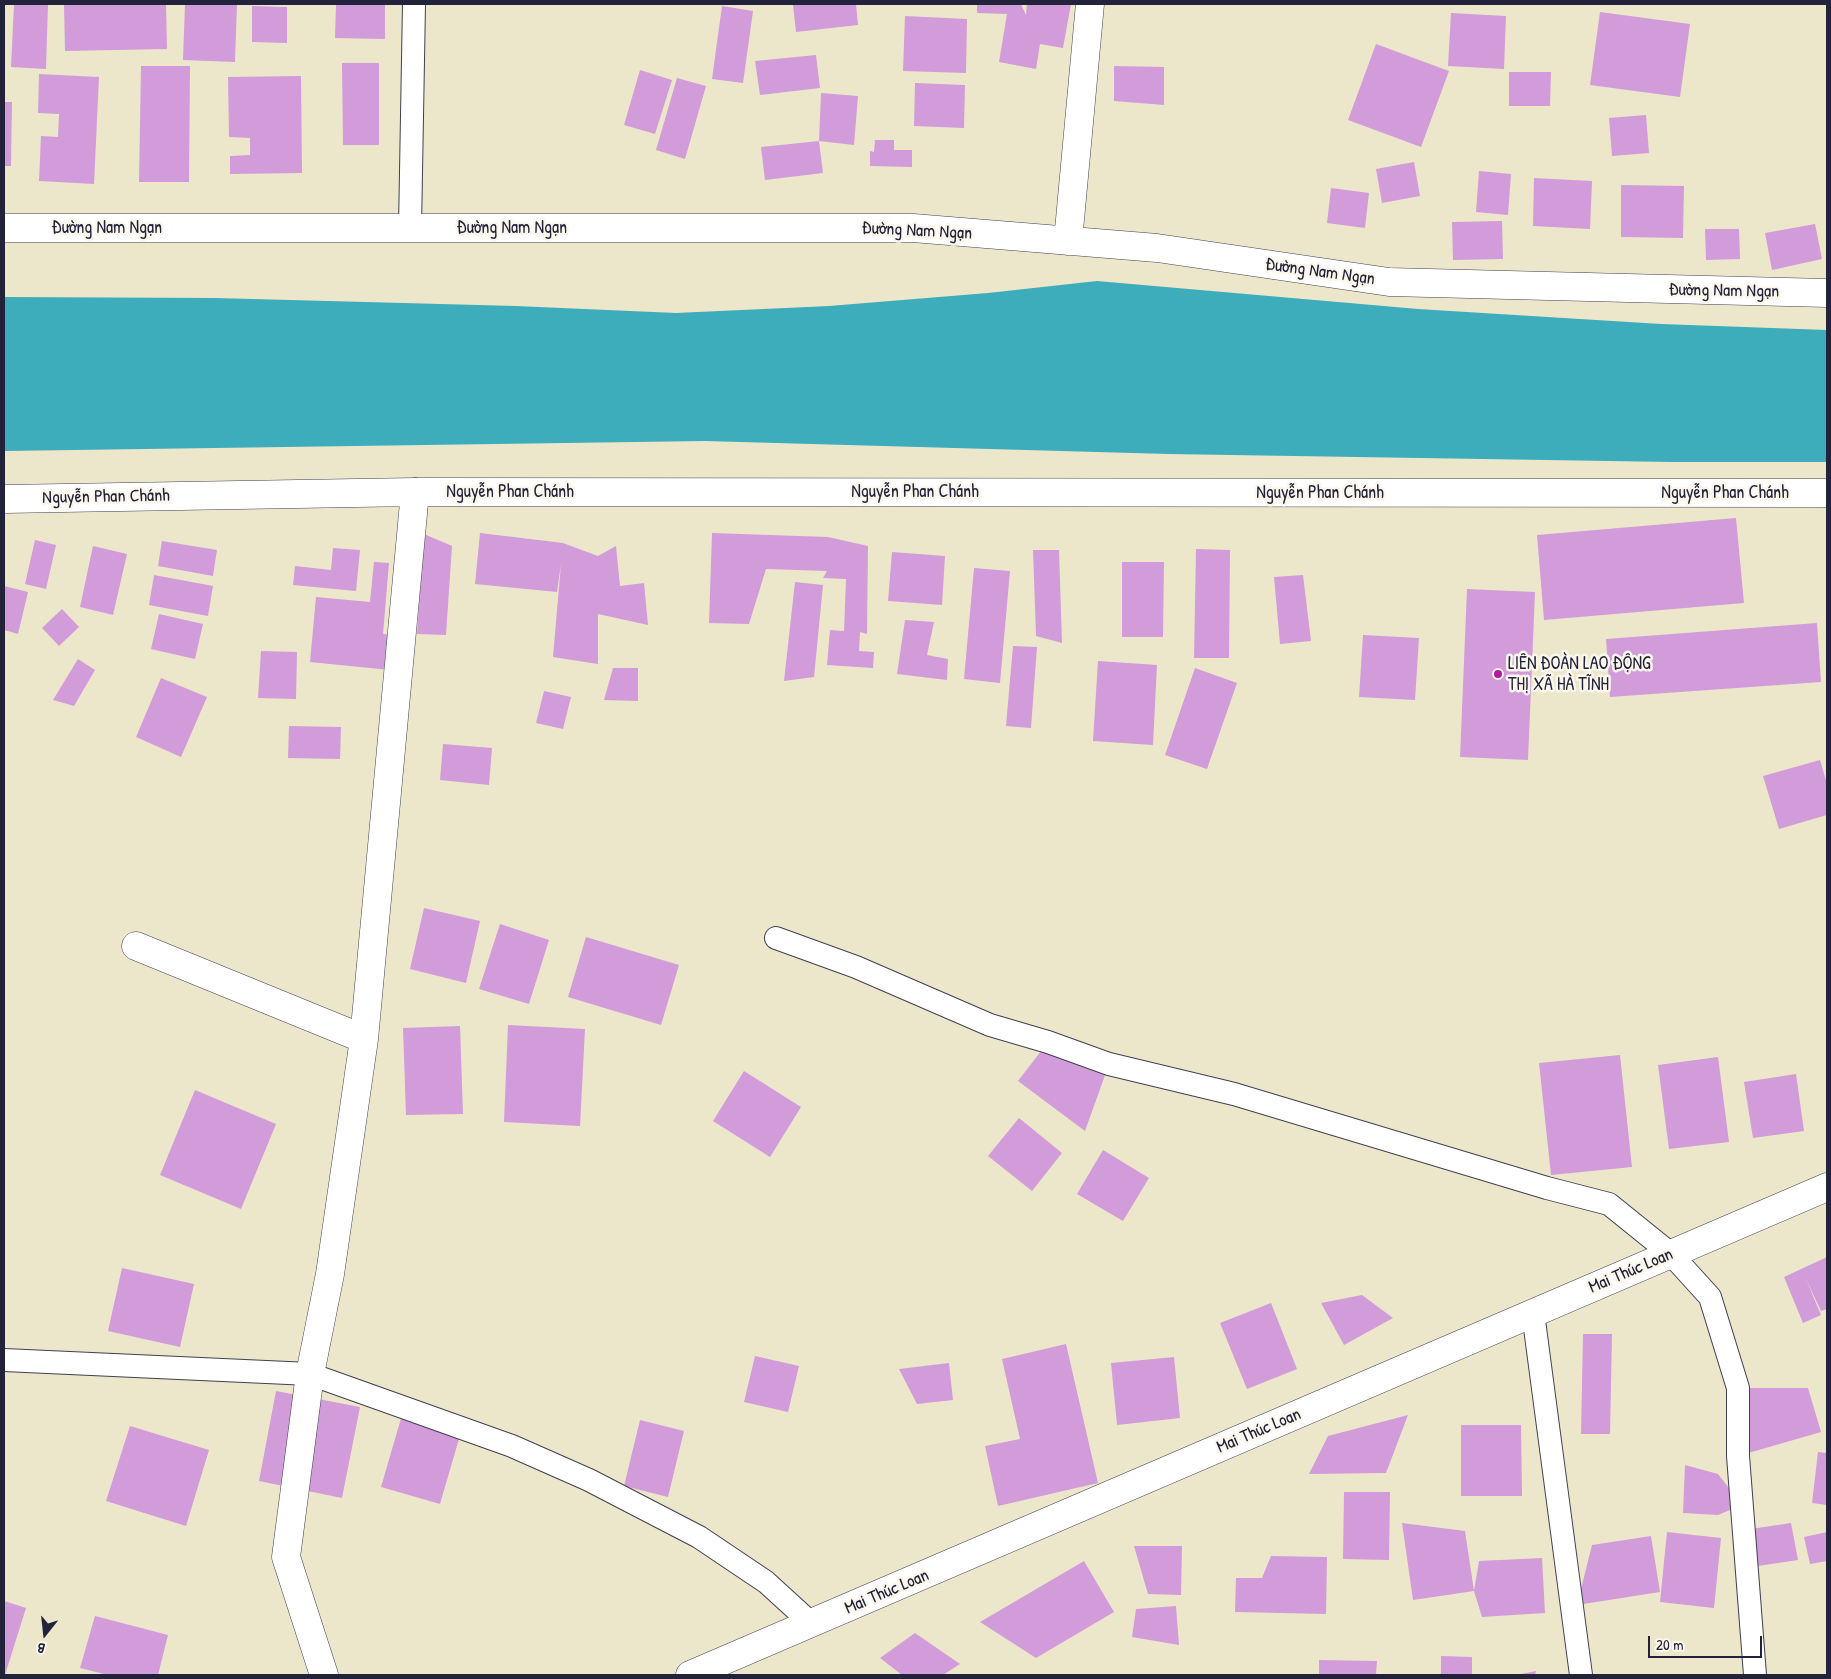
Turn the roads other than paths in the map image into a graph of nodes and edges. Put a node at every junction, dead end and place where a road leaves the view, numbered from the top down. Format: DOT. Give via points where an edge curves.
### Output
graph roads {
  1 [pos="414,4"];
  2 [pos="1090,4"];
  3 [pos="4,228"];
  4 [pos="410,228"];
  5 [pos="1068,241"];
  6 [pos="1827,293"];
  7 [pos="414,492"];
  8 [pos="1827,493"];
  9 [pos="4,499"];
  10 [pos="776,938"];
  11 [pos="136,946"];
  12 [pos="364,1039"];
  13 [pos="1827,1187"];
  14 [pos="1671,1254"];
  15 [pos="1533,1313"];
  16 [pos="4,1360"];
  17 [pos="310,1374"];
  18 [pos="812,1624"];
  19 [pos="324,1675"];
  20 [pos="690,1675"];
  21 [pos="1581,1675"];
  22 [pos="1755,1675"];
  1 -- 4 [label="lane"];
  2 -- 5 [label="street"];
  3 -- 4 [label="street, Đường Nam Ngạn"];
  4 -- 5 [label="street, Đường Nam Ngạn" via="913,228"];
  5 -- 6 [label="street, Đường Nam Ngạn" via="1157,248 1389,282"];
  7 -- 8 [label="street, Nguyễn Phan Chánh"];
  7 -- 9 [label="street, Nguyễn Phan Chánh"];
  7 -- 12 [label="street"];
  10 -- 14 [label="lane" via="856,967 990,1025 1109,1064 1234,1094 1609,1204"];
  11 -- 12 [label="street"];
  12 -- 17 [label="street" via="330,1274"];
  13 -- 14 [label="street, Mai Thúc Loan"];
  14 -- 15 [label="street, Mai Thúc Loan"];
  14 -- 22 [label="lane" via="1710,1297 1738,1388 1738,1456"];
  15 -- 18 [label="street, Mai Thúc Loan"];
  15 -- 21 [label="lane"];
  16 -- 17 [label="lane"];
  17 -- 18 [label="lane" via="512,1446 589,1480 699,1537 766,1582"];
  17 -- 19 [label="street" via="286,1557"];
  18 -- 20 [label="street, Mai Thúc Loan"];
}
